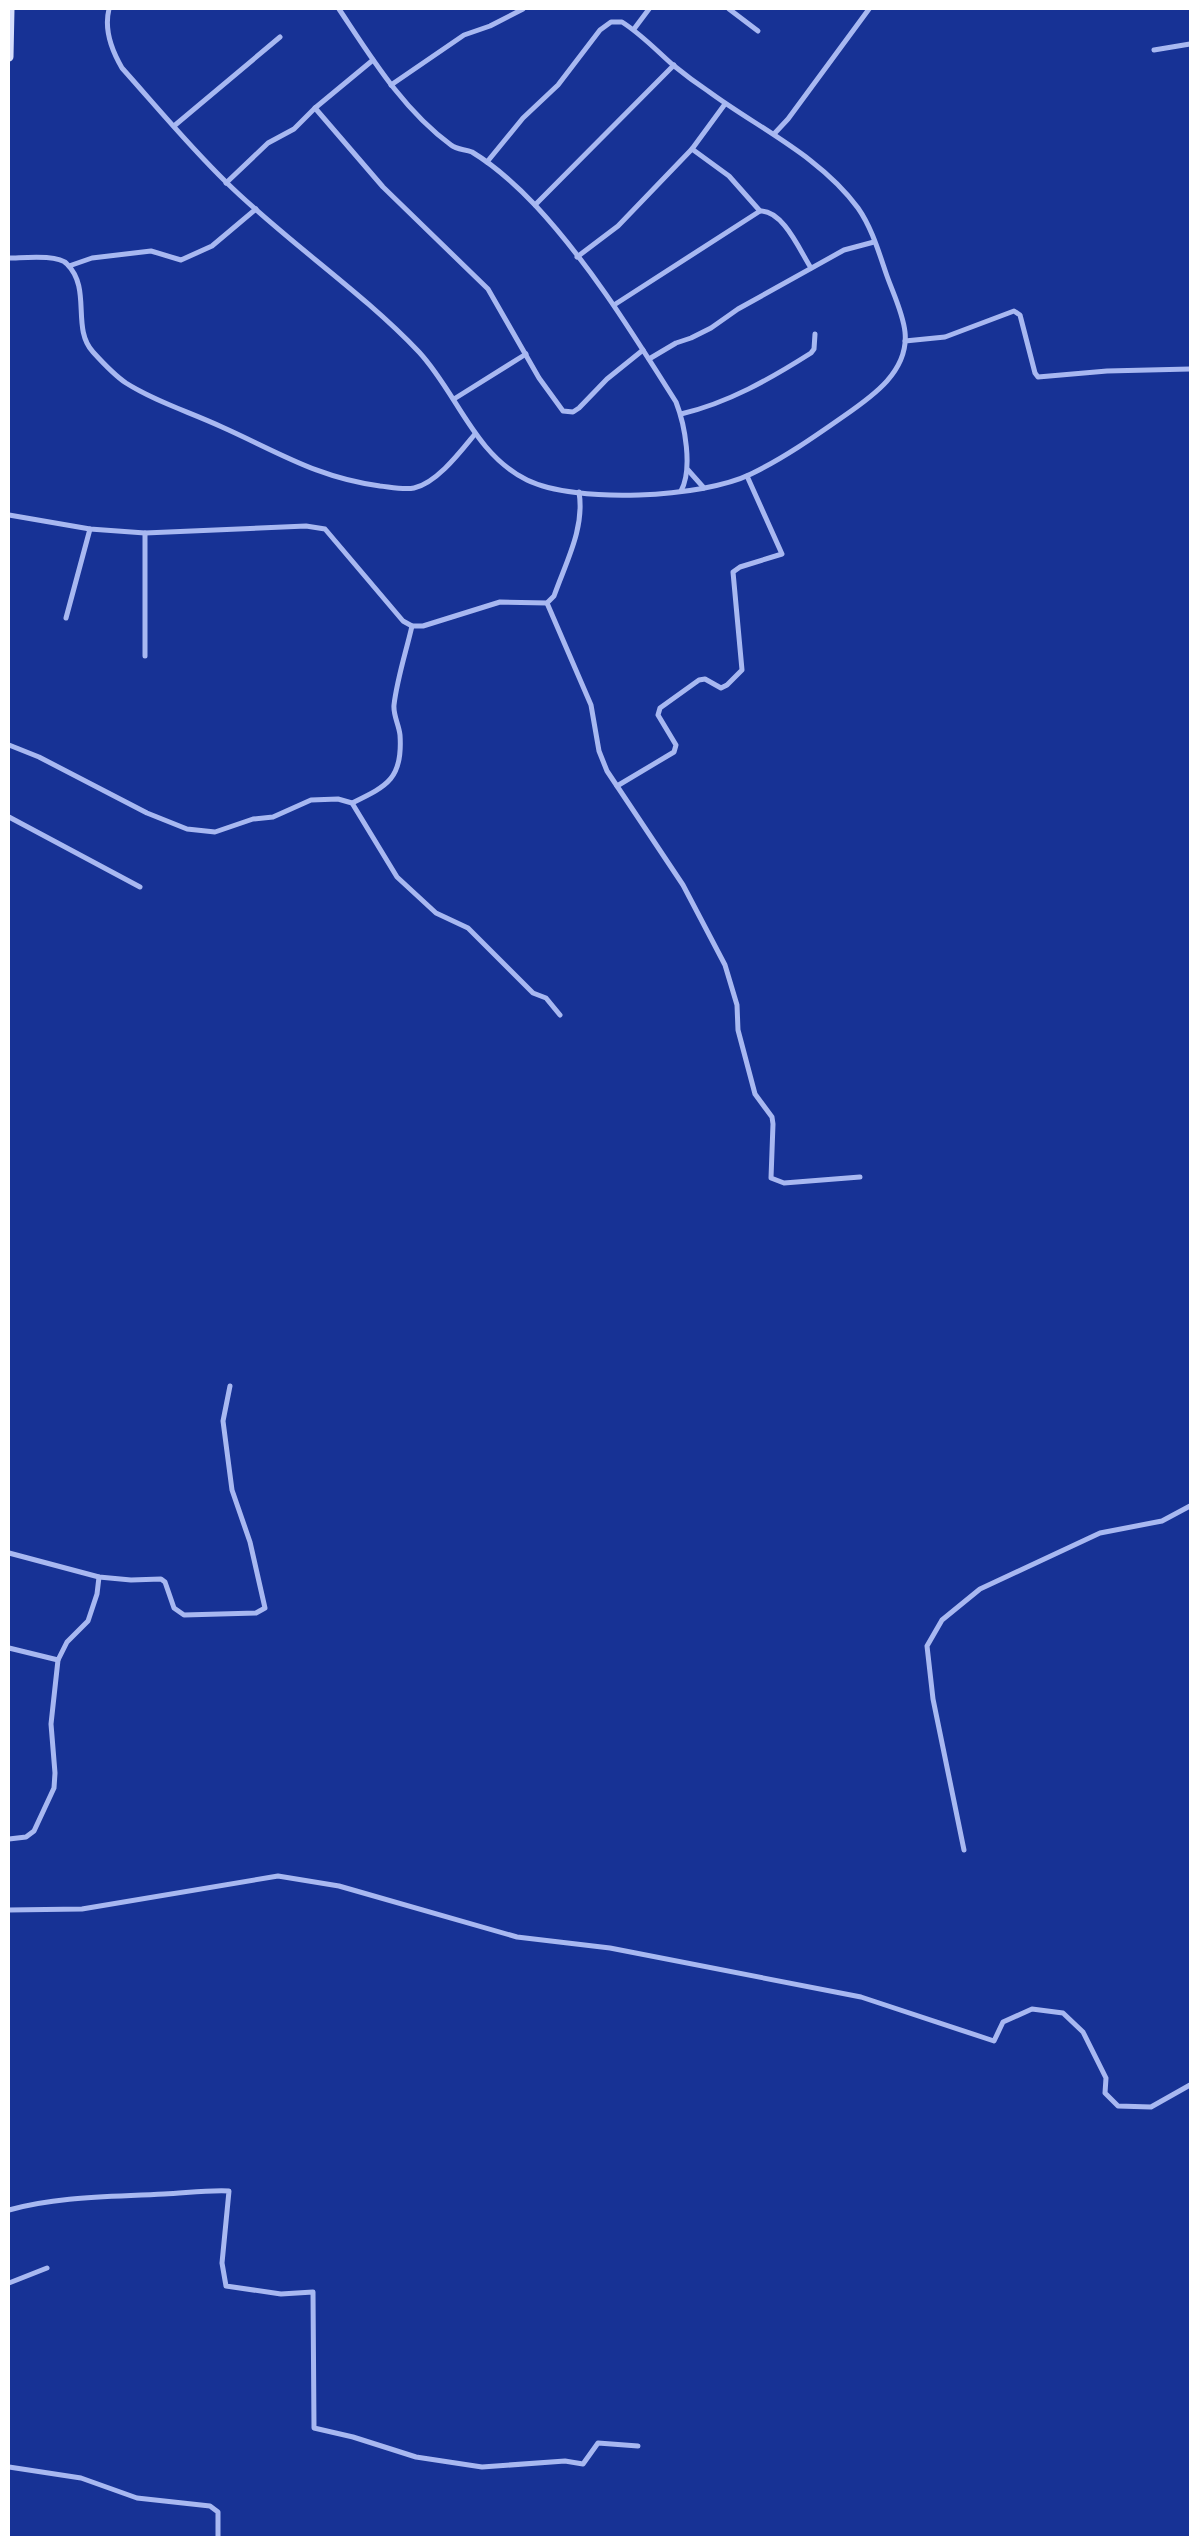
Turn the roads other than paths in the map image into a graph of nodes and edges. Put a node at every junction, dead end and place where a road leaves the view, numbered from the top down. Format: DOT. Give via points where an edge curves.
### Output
graph roads {
  1 [pos="10,9"];
  2 [pos="109,9"];
  3 [pos="338,9"];
  4 [pos="523,9"];
  5 [pos="649,9"];
  6 [pos="729,9"];
  7 [pos="868,9"];
  8 [pos="634,29"];
  9 [pos="758,31"];
  10 [pos="280,37"];
  11 [pos="1190,44"];
  12 [pos="1154,50"];
  13 [pos="9,57"];
  14 [pos="373,60"];
  15 [pos="674,65"];
  16 [pos="391,85"];
  17 [pos="725,104"];
  18 [pos="315,108"];
  19 [pos="174,126"];
  20 [pos="774,134"];
  21 [pos="692,149"];
  22 [pos="487,162"];
  23 [pos="226,183"];
  24 [pos="535,205"];
  25 [pos="256,209"];
  26 [pos="760,211"];
  27 [pos="874,242"];
  28 [pos="577,257"];
  29 [pos="9,258"];
  30 [pos="69,266"];
  31 [pos="810,268"];
  32 [pos="614,305"];
  33 [pos="815,334"];
  34 [pos="905,341"];
  35 [pos="643,350"];
  36 [pos="526,354"];
  37 [pos="649,359"];
  38 [pos="1190,369"];
  39 [pos="454,399"];
  40 [pos="681,414"];
  41 [pos="475,434"];
  42 [pos="688,469"];
  43 [pos="748,476"];
  44 [pos="704,488"];
  45 [pos="681,491"];
  46 [pos="579,492"];
  47 [pos="9,515"];
  48 [pos="90,530"];
  49 [pos="145,533"];
  50 [pos="547,603"];
  51 [pos="66,618"];
  52 [pos="412,626"];
  53 [pos="145,656"];
  54 [pos="9,745"];
  55 [pos="617,786"];
  56 [pos="352,803"];
  57 [pos="9,817"];
  58 [pos="140,887"];
  59 [pos="560,1015"];
  60 [pos="860,1177"];
  61 [pos="230,1386"];
  62 [pos="1190,1506"];
  63 [pos="9,1553"];
  64 [pos="99,1577"];
  65 [pos="9,1648"];
  66 [pos="58,1660"];
  67 [pos="9,1839"];
  68 [pos="964,1850"];
  69 [pos="9,1910"];
  70 [pos="1190,2085"];
  71 [pos="9,2210"];
  72 [pos="47,2268"];
  73 [pos="9,2283"];
  74 [pos="638,2446"];
  75 [pos="9,2467"];
  76 [pos="218,2537"];
  1 -- 13 [label="main road"];
  2 -- 19 [label="street" via="109,37 115,56"];
  3 -- 14 [label="street"];
  4 -- 16 [label="street" via="464,35"];
  5 -- 8 [label="street"];
  6 -- 9 [label="street"];
  7 -- 20 [label="street"];
  8 -- 15 [label="street"];
  8 -- 22 [label="street" via="616,21 606,25 558,85 523,118"];
  10 -- 19 [label="street"];
  11 -- 12 [label="street"];
  14 -- 16 [label="street"];
  14 -- 18 [label="street"];
  15 -- 17 [label="street"];
  15 -- 24 [label="street"];
  16 -- 22 [label="street" via="423,121 453,147 470,151"];
  17 -- 20 [label="street"];
  17 -- 21 [label="street"];
  18 -- 23 [label="street" via="294,129 268,144"];
  18 -- 36 [label="street" via="383,187 488,289"];
  19 -- 23 [label="street"];
  20 -- 27 [label="street" via="842,191 859,210"];
  21 -- 26 [label="street" via="729,176"];
  21 -- 28 [label="street" via="618,226"];
  22 -- 24 [label="street"];
  23 -- 25 [label="street"];
  24 -- 28 [label="street"];
  25 -- 30 [label="street" via="212,246 181,260 151,251 92,258"];
  25 -- 39 [label="street" via="382,316 434,370"];
  26 -- 31 [label="street" via="770,212 779,218"];
  26 -- 32 [label="street"];
  27 -- 31 [label="street" via="844,250"];
  27 -- 34 [label="street" via="901,313"];
  28 -- 32 [label="street"];
  29 -- 30 [label="street" via="55,258"];
  30 -- 41 [label="street" via="79,285 82,333 86,343 124,382 295,463 346,481 412,488 424,483 453,460"];
  31 -- 37 [label="street" via="711,328 676,342"];
  32 -- 35 [label="street"];
  33 -- 40 [label="street" via="811,353 778,374 713,405"];
  34 -- 38 [label="street" via="945,337 1014,311 1020,315 1038,377"];
  34 -- 43 [label="street" via="897,371 880,388 803,445"];
  35 -- 36 [label="street" via="607,379 587,402 568,413 557,406"];
  35 -- 37 [label="street"];
  36 -- 39 [label="street"];
  37 -- 40 [label="street"];
  39 -- 41 [label="street"];
  40 -- 42 [label="street"];
  41 -- 46 [label="street" via="496,458 526,479"];
  42 -- 44 [label="street"];
  42 -- 45 [label="street" via="687,481"];
  43 -- 44 [label="street"];
  43 -- 55 [label="street" via="782,554 733,572 742,670 721,688 699,680 660,708 658,716 676,745 674,752"];
  44 -- 45 [label="street"];
  45 -- 46 [label="street" via="601,495"];
  46 -- 50 [label="street" via="581,518 576,536 554,596"];
  47 -- 48 [label="street"];
  48 -- 49 [label="street"];
  48 -- 51 [label="street"];
  49 -- 52 [label="street" via="306,526 325,529 403,621"];
  49 -- 53 [label="street"];
  50 -- 52 [label="street" via="500,602 423,626"];
  50 -- 55 [label="street" via="591,705 599,751"];
  52 -- 56 [label="street" via="394,706 400,734 400,758 394,775 384,787"];
  54 -- 56 [label="street" via="147,813 187,829 215,832 253,819 273,817 311,800"];
  55 -- 60 [label="street" via="683,885 724,965 737,1005 738,1030 755,1094 772,1117 771,1178 784,1183"];
  56 -- 59 [label="street" via="397,877 436,913 468,928 533,993 546,998"];
  57 -- 58 [label="street"];
  61 -- 64 [label="street" via="223,1420 232,1490 250,1542 265,1608 256,1613 184,1615 174,1608 161,1579"];
  62 -- 68 [label="street" via="1162,1520 1100,1533 980,1589 942,1620 927,1646 933,1699"];
  63 -- 64 [label="street"];
  64 -- 66 [label="street" via="88,1621 67,1642"];
  65 -- 66 [label="street"];
  66 -- 67 [label="street" via="51,1724 54,1788 34,1831 26,1837"];
  69 -- 70 [label="street" via="82,1909 278,1876 339,1886 517,1938 610,1948 862,1996 994,2041 1003,2022 1032,2009 1063,2013 1083,2032 1106,2078 1105,2093 1118,2106 1151,2107"];
  71 -- 74 [label="street" via="31,2204 100,2196 229,2191 222,2263 226,2286 281,2294 313,2292 314,2428 416,2457 482,2467 565,2461 583,2464 598,2443"];
  72 -- 73 [label="street"];
  75 -- 76 [label="street" via="81,2478 137,2498 210,2506 218,2512"];
}
